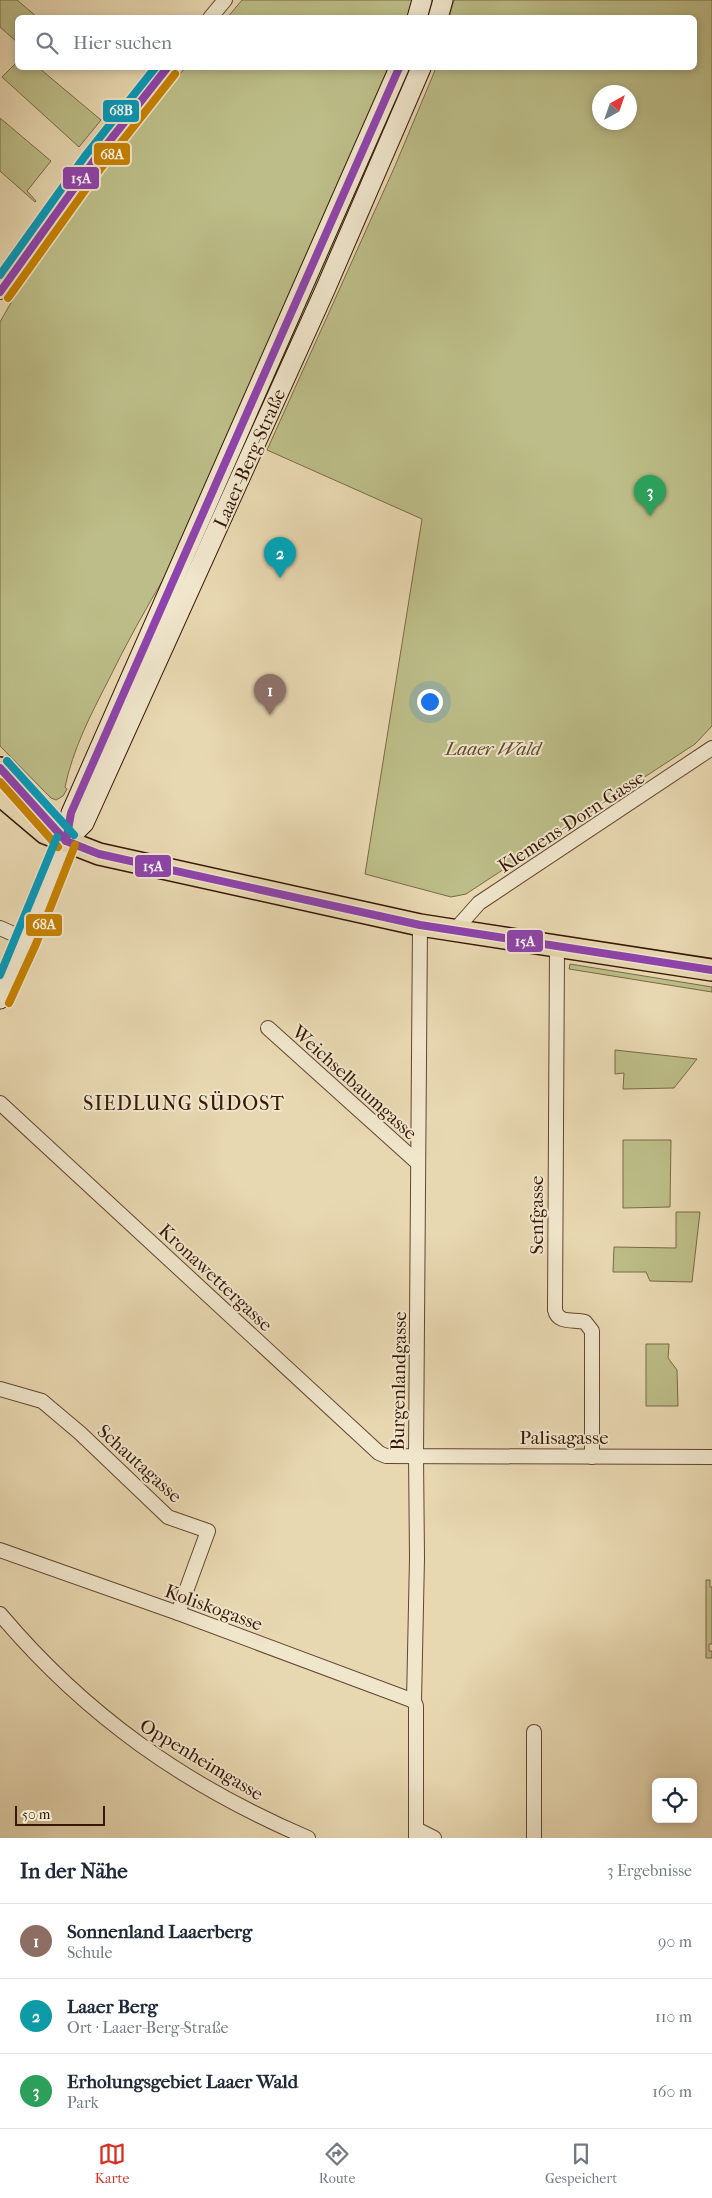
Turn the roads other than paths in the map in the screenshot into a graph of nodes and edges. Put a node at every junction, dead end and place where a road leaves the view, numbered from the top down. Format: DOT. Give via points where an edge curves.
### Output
graph roads {
  1 [pos="225,0"];
  2 [pos="422,0"];
  3 [pos="443,0"];
  4 [pos="212,15"];
  5 [pos="418,15"];
  6 [pos="439,15"];
  7 [pos="165,70"];
  8 [pos="398,70"];
  9 [pos="420,70"];
  10 [pos="0,292"];
  11 [pos="712,748"];
  12 [pos="0,768"];
  13 [pos="0,795"];
  14 [pos="66,842"];
  15 [pos="420,925"];
  16 [pos="0,928"];
  17 [pos="455,930"];
  18 [pos="27,940"];
  19 [pos="557,948"];
  20 [pos="712,970"];
  21 [pos="0,999"];
  22 [pos="268,1028"];
  23 [pos="0,1103"];
  24 [pos="418,1163"];
  25 [pos="0,1389"];
  26 [pos="416,1455"];
  27 [pos="592,1456"];
  28 [pos="712,1457"];
  29 [pos="0,1550"];
  30 [pos="178,1613"];
  31 [pos="0,1614"];
  32 [pos="414,1701"];
  33 [pos="534,1732"];
  34 [pos="416,1834"];
  35 [pos="308,1838"];
  36 [pos="434,1838"];
  37 [pos="534,1838"];
  1 -- 4 [label="street"];
  2 -- 5 [label="main road"];
  3 -- 6 [label="main road"];
  7 -- 10 [label="street" via="93,162"];
  8 -- 14 [label="main road, Laaer-Berg-Straße" via="71,813"];
  9 -- 14 [label="main road, Laaer-Berg-Straße" via="325,290 84,823"];
  11 -- 17 [label="street, Klemens-Dorn-Gasse" via="479,903"];
  12 -- 14 [label="main road"];
  13 -- 14 [label="main road" via="45,833"];
  14 -- 15 [label="main road" via="99,854"];
  14 -- 18 [label="main road, Laaer-Berg-Straße"];
  15 -- 17 [label="main road"];
  15 -- 24 [label="street, Burgenlandgasse"];
  16 -- 18 [label="street"];
  17 -- 19 [label="main road"];
  18 -- 21 [label="main road, Laaer-Berg-Straße"];
  19 -- 20 [label="main road"];
  19 -- 27 [label="street, Senfgasse" via="555,1310 562,1319 585,1322 592,1331"];
  22 -- 24 [label="street, Weichselbaumgasse"];
  23 -- 26 [label="street, Kronawettergasse" via="379,1453 386,1456"];
  24 -- 26 [label="street, Burgenlandgasse"];
  25 -- 30 [label="street, Schautagasse" via="42,1401 168,1516 208,1531"];
  26 -- 27 [label="street, Palisagasse"];
  26 -- 32 [label="street, Burgenlandgasse"];
  27 -- 28 [label="street, Palisagasse"];
  29 -- 30 [label="street, Koliskogasse"];
  30 -- 32 [label="street, Koliskogasse"];
  31 -- 35 [label="street, Oppenheimgasse" via="61,1680 136,1744 219,1796"];
  32 -- 34 [label="street, Burgenlandgasse"];
  33 -- 37 [label="street"];
  34 -- 36 [label="street"];
}
